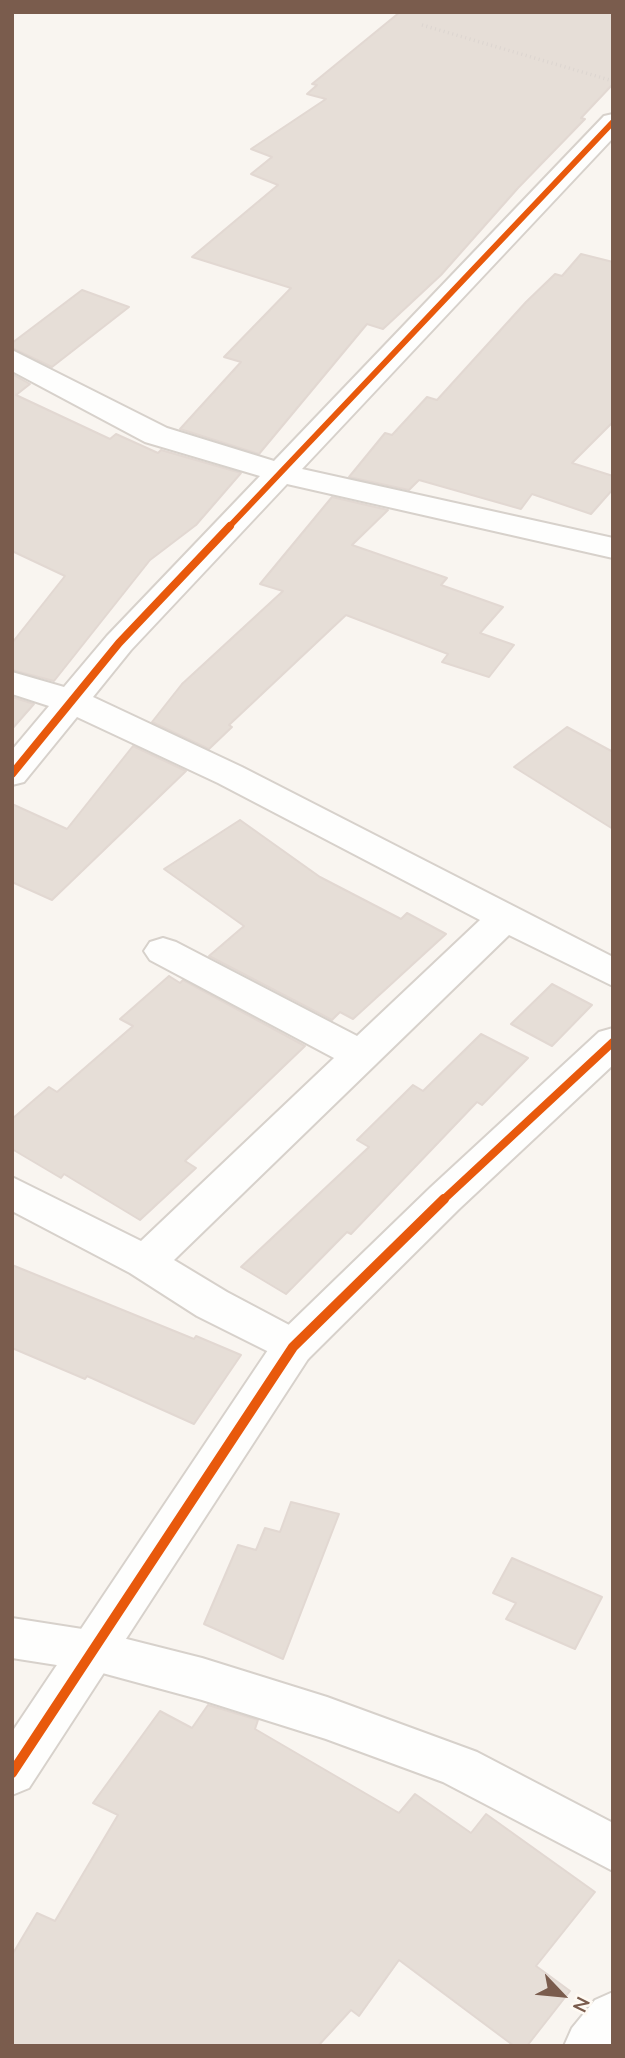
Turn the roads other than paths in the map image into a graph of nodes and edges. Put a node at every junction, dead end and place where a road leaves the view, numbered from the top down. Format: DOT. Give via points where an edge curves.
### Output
graph roads {
  1 [pos="613,122"];
  2 [pos="12,359"];
  3 [pos="280,471"];
  4 [pos="613,548"];
  5 [pos="12,682"];
  6 [pos="72,701"];
  7 [pos="12,774"];
  8 [pos="505,918"];
  9 [pos="163,951"];
  10 [pos="613,973"];
  11 [pos="613,1042"];
  12 [pos="362,1056"];
  13 [pos="12,1192"];
  14 [pos="145,1262"];
  15 [pos="293,1347"];
  16 [pos="12,1638"];
  17 [pos="95,1651"];
  18 [pos="12,1773"];
  19 [pos="613,1848"];
  20 [pos="613,2017"];
  21 [pos="590,2046"];
  1 -- 3 [label="street"];
  2 -- 3 [label="street" via="146,431"];
  3 -- 4 [label="street" via="316,483"];
  3 -- 6 [label="street" via="119,643"];
  5 -- 6 [label="street"];
  6 -- 7 [label="street"];
  6 -- 8 [label="street" via="230,775"];
  8 -- 10 [label="street"];
  8 -- 12 [label="street"];
  9 -- 12 [label="street"];
  11 -- 15 [label="street"];
  12 -- 14 [label="street"];
  13 -- 14 [label="street"];
  14 -- 15 [label="street"];
  15 -- 17 [label="street"];
  16 -- 17 [label="street"];
  17 -- 18 [label="street"];
  17 -- 19 [label="street" via="227,1686 460,1767"];
  20 -- 21 [label="street"];
}
